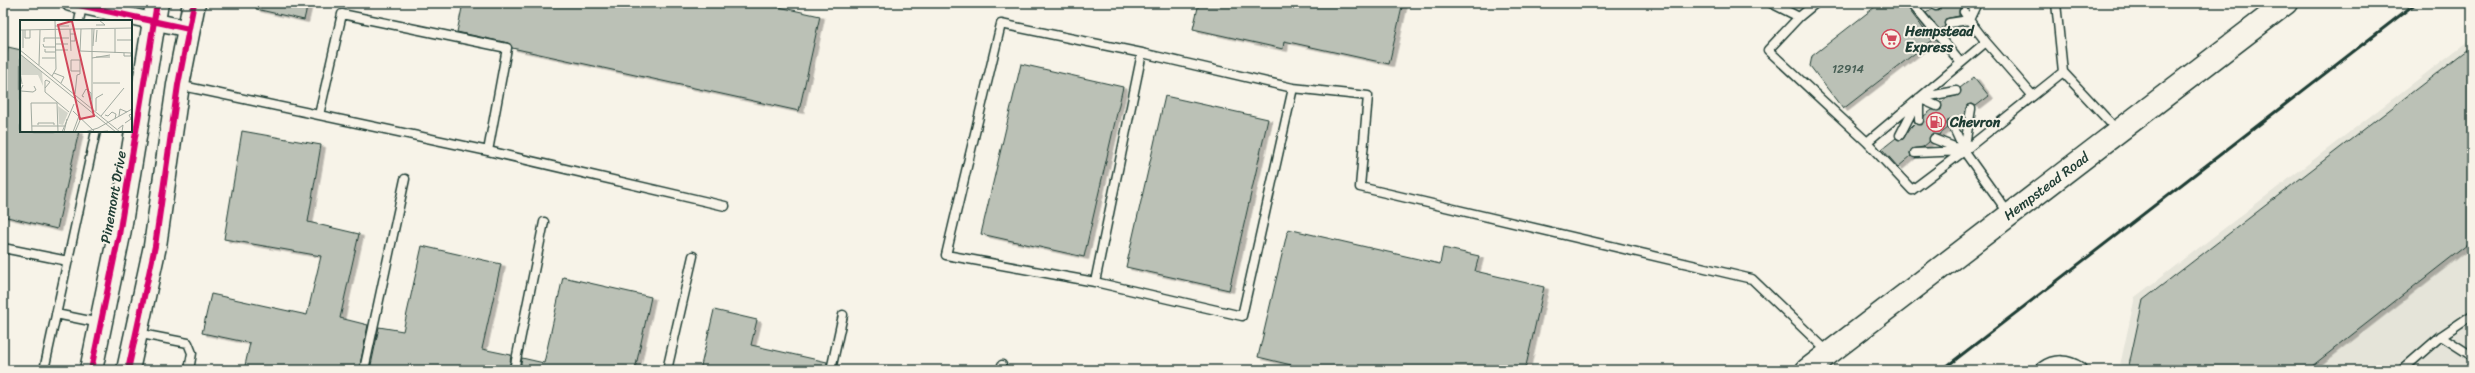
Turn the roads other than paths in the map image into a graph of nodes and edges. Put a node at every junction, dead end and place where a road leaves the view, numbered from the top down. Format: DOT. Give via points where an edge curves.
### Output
graph roads {
  1 [pos="194,3"];
  2 [pos="1771,3"];
  3 [pos="1816,3"];
  4 [pos="1911,3"];
  5 [pos="1977,3"];
  6 [pos="2056,3"];
  7 [pos="2286,3"];
  8 [pos="77,10"];
  9 [pos="155,12"];
  10 [pos="1964,12"];
  11 [pos="1799,17"];
  12 [pos="1969,20"];
  13 [pos="1949,23"];
  14 [pos="188,29"];
  15 [pos="1986,42"];
  16 [pos="1142,53"];
  17 [pos="1961,63"];
  18 [pos="2062,72"];
  19 [pos="178,85"];
  20 [pos="1293,88"];
  21 [pos="1956,91"];
  22 [pos="2033,96"];
  23 [pos="1919,98"];
  24 [pos="1937,106"];
  25 [pos="1971,109"];
  26 [pos="319,115"];
  27 [pos="1919,120"];
  28 [pos="134,122"];
  29 [pos="1952,124"];
  30 [pos="96,132"];
  31 [pos="2118,132"];
  32 [pos="1900,134"];
  33 [pos="1934,139"];
  34 [pos="1867,142"];
  35 [pos="488,151"];
  36 [pos="1964,151"];
  37 [pos="1915,153"];
  38 [pos="405,179"];
  39 [pos="725,206"];
  40 [pos="2010,214"];
  41 [pos="544,222"];
  42 [pos="3,248"];
  43 [pos="693,256"];
  44 [pos="68,261"];
  45 [pos="1095,282"];
  46 [pos="56,314"];
  47 [pos="843,315"];
  48 [pos="2472,315"];
  49 [pos="101,324"];
  50 [pos="136,333"];
  51 [pos="2441,336"];
  52 [pos="1829,353"];
  53 [pos="2472,356"];
  54 [pos="44,370"];
  55 [pos="91,370"];
  56 [pos="128,370"];
  57 [pos="189,370"];
  58 [pos="364,370"];
  59 [pos="514,370"];
  60 [pos="667,370"];
  61 [pos="831,370"];
  62 [pos="1807,370"];
  63 [pos="2044,370"];
  64 [pos="2078,370"];
  65 [pos="2402,370"];
  1 -- 14 [label="main road"];
  2 -- 11 [label="lane"];
  3 -- 11 [label="lane"];
  4 -- 17 [label="lane"];
  5 -- 12 [label="lane"];
  6 -- 18 [label="lane"];
  7 -- 31 [label="main road, Hempstead Road"];
  8 -- 9 [label="street"];
  9 -- 14 [label="street"];
  9 -- 28 [label="main road, Pinemont Drive"];
  10 -- 12 [label="lane"];
  11 -- 34 [label="lane" via="1768,50"];
  12 -- 13 [label="lane"];
  12 -- 15 [label="lane"];
  14 -- 19 [label="main road"];
  15 -- 17 [label="lane"];
  15 -- 22 [label="lane"];
  16 -- 20 [label="lane"];
  16 -- 45 [label="lane"];
  16 -- 45 [label="lane" via="1002,24 946,255"];
  17 -- 23 [label="lane"];
  18 -- 22 [label="lane"];
  18 -- 31 [label="lane"];
  19 -- 26 [label="lane"];
  19 -- 50 [label="main road" via="155,246"];
  20 -- 45 [label="lane" via="1242,316"];
  20 -- 52 [label="lane" via="1368,96 1360,186 1752,279"];
  21 -- 23 [label="lane"];
  22 -- 36 [label="lane"];
  23 -- 24 [label="lane"];
  23 -- 27 [label="lane"];
  23 -- 32 [label="lane"];
  23 -- 34 [label="lane"];
  25 -- 36 [label="lane"];
  26 -- 35 [label="lane"];
  26 -- 35 [label="lane" via="342,14 507,48"];
  28 -- 49 [label="main road, Pinemont Drive" via="119,235"];
  29 -- 36 [label="lane"];
  30 -- 44 [label="lane"];
  31 -- 40 [label="main road, Hempstead Road"];
  33 -- 36 [label="lane"];
  34 -- 36 [label="lane" via="1912,190"];
  35 -- 39 [label="lane"];
  36 -- 37 [label="lane"];
  36 -- 40 [label="lane"];
  38 -- 58 [label="lane"];
  40 -- 52 [label="main road, Hempstead Road"];
  41 -- 59 [label="lane"];
  42 -- 44 [label="lane"];
  43 -- 60 [label="lane"];
  44 -- 46 [label="lane"];
  46 -- 49 [label="lane"];
  46 -- 54 [label="lane"];
  47 -- 61 [label="lane"];
  48 -- 51 [label="lane"];
  49 -- 55 [label="main road, Pinemont Drive"];
  50 -- 56 [label="main road"];
  50 -- 57 [label="lane" via="188,343 192,353"];
  51 -- 53 [label="lane"];
  51 -- 65 [label="lane"];
  52 -- 62 [label="main road, Hempstead Road"];
  63 -- 64 [label="street" via="2056,364 2064,364"];
}
